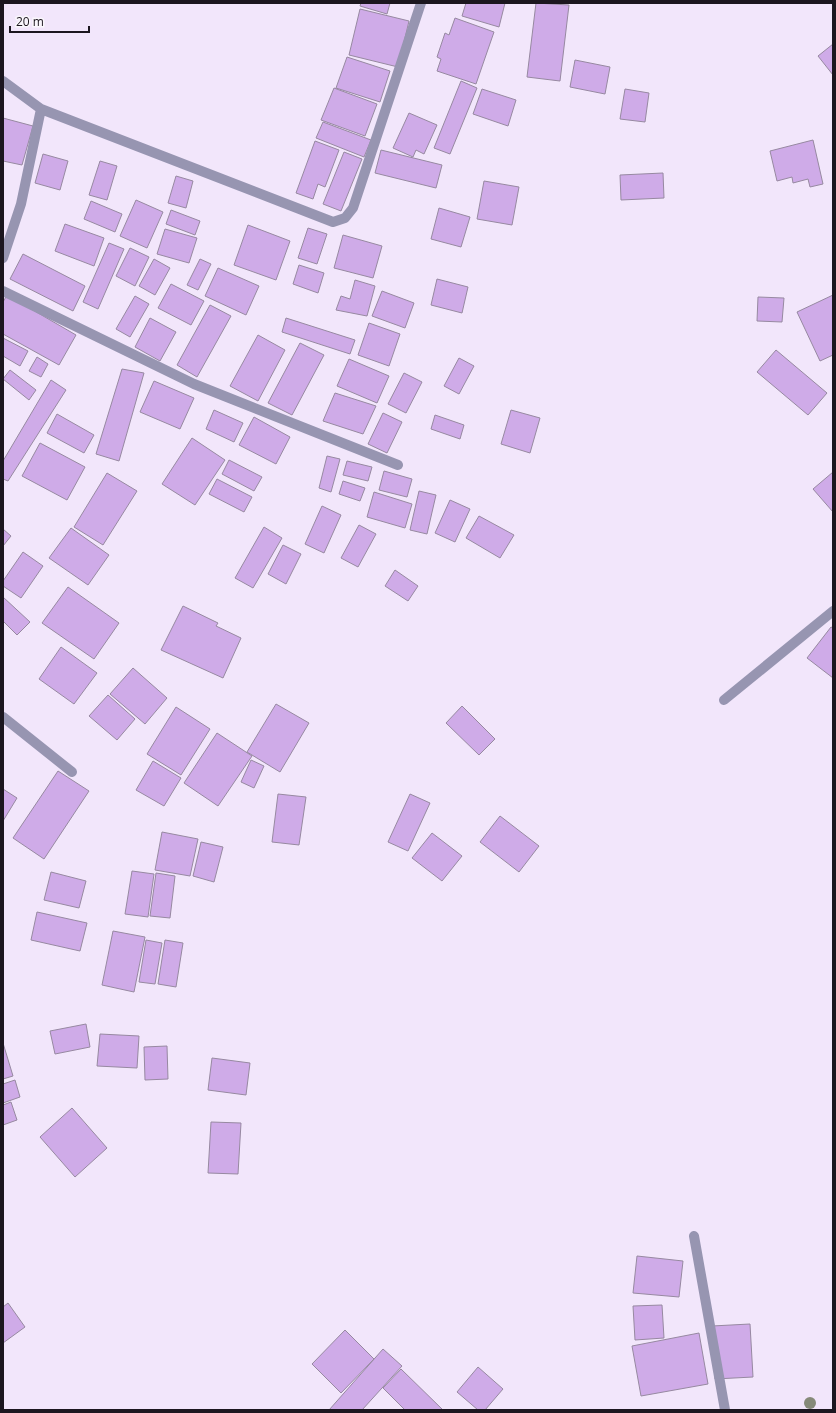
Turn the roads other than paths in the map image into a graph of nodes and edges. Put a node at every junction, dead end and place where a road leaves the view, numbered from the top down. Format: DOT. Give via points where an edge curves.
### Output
graph roads {
  1 [pos="421,3"];
  2 [pos="3,82"];
  3 [pos="42,109"];
  4 [pos="3,258"];
  5 [pos="3,291"];
  6 [pos="398,465"];
  7 [pos="833,611"];
  8 [pos="724,700"];
  9 [pos="3,717"];
  10 [pos="72,772"];
  11 [pos="694,1236"];
  12 [pos="725,1410"];
  1 -- 3 [label="street" via="353,208 345,218 333,222"];
  2 -- 3 [label="street"];
  3 -- 4 [label="street" via="21,204"];
  5 -- 6 [label="street" via="194,384"];
  7 -- 8 [label="street"];
  9 -- 10 [label="street"];
  11 -- 12 [label="street"];
}
